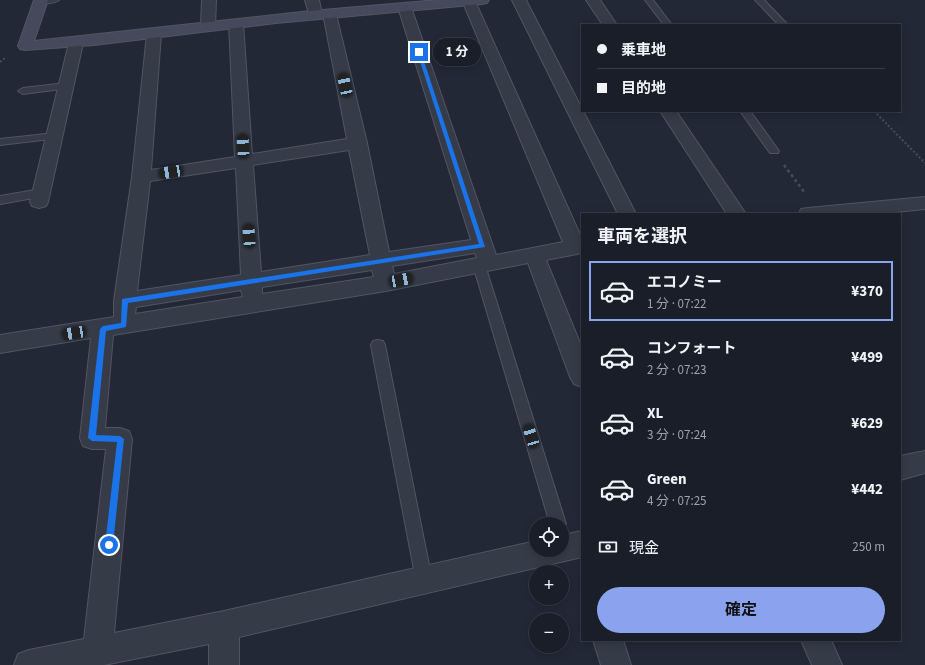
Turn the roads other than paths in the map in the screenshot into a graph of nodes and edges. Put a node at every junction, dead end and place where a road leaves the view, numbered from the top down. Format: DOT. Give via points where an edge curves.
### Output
graph roads {
  1 [pos="56,0"];
  2 [pos="209,0"];
  3 [pos="312,0"];
  4 [pos="519,0"];
  5 [pos="593,0"];
  6 [pos="649,0"];
  7 [pos="759,0"];
  8 [pos="41,1"];
  9 [pos="475,1"];
  10 [pos="404,7"];
  11 [pos="322,14"];
  12 [pos="236,23"];
  13 [pos="609,24"];
  14 [pos="667,24"];
  15 [pos="783,24"];
  16 [pos="208,26"];
  17 [pos="154,34"];
  18 [pos="76,43"];
  19 [pos="66,86"];
  20 [pos="23,91"];
  21 [pos="669,112"];
  22 [pos="746,112"];
  23 [pos="54,136"];
  24 [pos="0,142"];
  25 [pos="358,143"];
  26 [pos="774,151"];
  27 [pos="244,161"];
  28 [pos="141,177"];
  29 [pos="40,198"];
  30 [pos="0,200"];
  31 [pos="925,203"];
  32 [pos="626,213"];
  33 [pos="736,213"];
  34 [pos="814,213"];
  35 [pos="579,247"];
  36 [pos="483,258"];
  37 [pos="381,262"];
  38 [pos="538,264"];
  39 [pos="252,280"];
  40 [pos="386,283"];
  41 [pos="125,301"];
  42 [pos="253,304"];
  43 [pos="113,327"];
  44 [pos="0,344"];
  45 [pos="378,345"];
  46 [pos="581,374"];
  47 [pos="560,517"];
  48 [pos="529,554"];
  49 [pos="424,580"];
  50 [pos="224,626"];
  51 [pos="608,641"];
  52 [pos="816,641"];
  53 [pos="97,652"];
  54 [pos="29,665"];
  55 [pos="224,665"];
  56 [pos="616,665"];
  57 [pos="827,665"];
  1 -- 8 [label="lane"];
  2 -- 16 [label="street"];
  3 -- 11 [label="street"];
  4 -- 32 [label="street"];
  5 -- 13 [label="street"];
  6 -- 14 [label="lane"];
  7 -- 15 [label="lane"];
  8 -- 18 [label="street" via="25,46"];
  9 -- 10 [label="street"];
  9 -- 35 [label="street"];
  10 -- 11 [label="street"];
  10 -- 36 [label="street"];
  11 -- 12 [label="street"];
  11 -- 25 [label="street"];
  12 -- 16 [label="street"];
  12 -- 27 [label="street"];
  16 -- 17 [label="street"];
  17 -- 18 [label="street"];
  17 -- 28 [label="street"];
  18 -- 19 [label="street"];
  19 -- 20 [label="lane"];
  19 -- 23 [label="street"];
  21 -- 33 [label="street"];
  22 -- 26 [label="lane"];
  23 -- 24 [label="lane"];
  23 -- 29 [label="street"];
  25 -- 27 [label="street"];
  25 -- 37 [label="street"];
  27 -- 28 [label="street"];
  27 -- 39 [label="street"];
  28 -- 41 [label="street"];
  29 -- 30 [label="lane"];
  31 -- 34 [label="street"];
  35 -- 36 [label="street"];
  36 -- 37 [label="street"];
  36 -- 40 [label="street"];
  36 -- 47 [label="lane"];
  37 -- 39 [label="street"];
  37 -- 40 [label="street"];
  38 -- 46 [label="street"];
  39 -- 41 [label="street"];
  39 -- 42 [label="street"];
  40 -- 42 [label="street"];
  41 -- 43 [label="street"];
  42 -- 43 [label="street"];
  43 -- 44 [label="street"];
  43 -- 53 [label="street" via="92,438 120,439"];
  45 -- 49 [label="lane"];
  48 -- 49 [label="street"];
  49 -- 50 [label="street"];
  50 -- 53 [label="street"];
  50 -- 55 [label="street"];
  51 -- 56 [label="street"];
  52 -- 57 [label="street"];
  53 -- 54 [label="street"];
}
